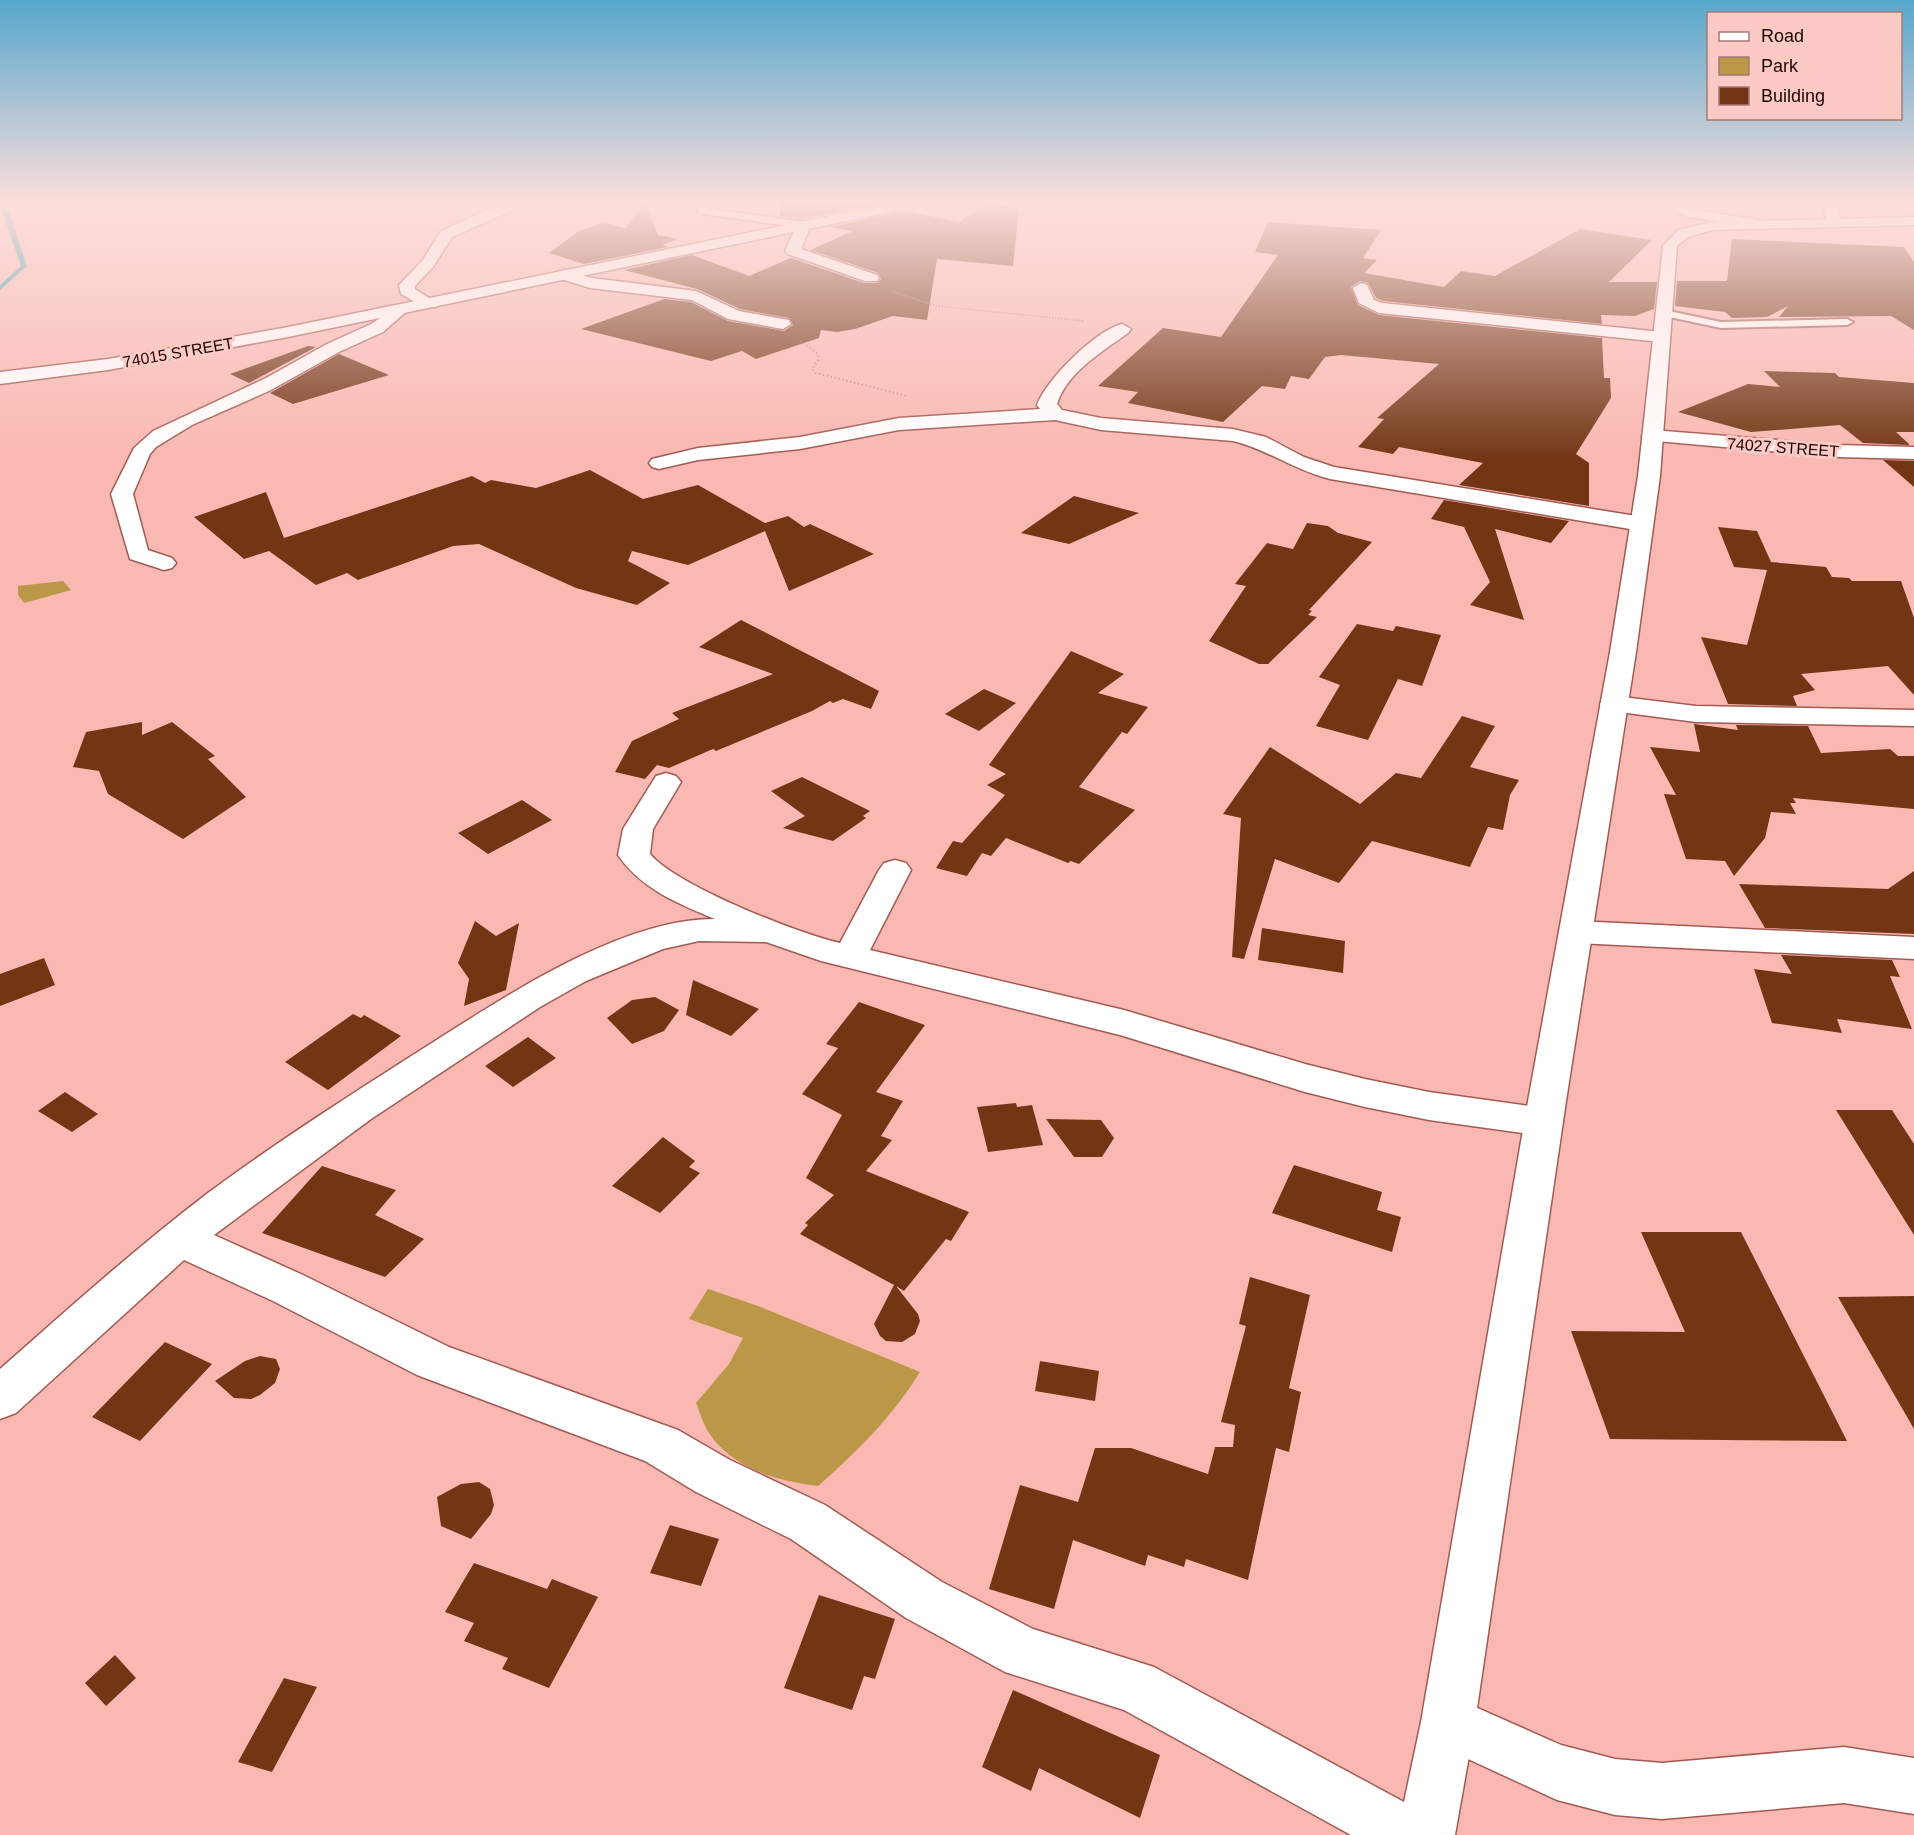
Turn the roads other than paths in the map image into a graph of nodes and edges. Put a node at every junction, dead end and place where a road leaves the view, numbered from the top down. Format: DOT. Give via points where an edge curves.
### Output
graph roads {
  1 [pos="407,288"];
  2 [pos="506,288"];
  3 [pos="628,288"];
  4 [pos="1361,288"];
  5 [pos="1669,288"];
  6 [pos="430,304"];
  7 [pos="400,310"];
  8 [pos="1848,321"];
  9 [pos="779,324"];
  10 [pos="1721,325"];
  11 [pos="1668,328"];
  12 [pos="1122,329"];
  13 [pos="0,378"];
  14 [pos="1055,414"];
  15 [pos="1653,436"];
  16 [pos="1914,453"];
  17 [pos="659,463"];
  18 [pos="1642,524"];
  19 [pos="164,563"];
  20 [pos="1614,704"];
  21 [pos="1914,718"];
  22 [pos="666,782"];
  23 [pos="895,870"];
  24 [pos="769,931"];
  25 [pos="1576,932"];
  26 [pos="1914,948"];
  27 [pos="850,957"];
  28 [pos="1544,1122"];
  29 [pos="180,1239"];
  30 [pos="0,1398"];
  31 [pos="1448,1722"];
  32 [pos="1914,1786"];
  33 [pos="1408,1835"];
  34 [pos="1426,1835"];
  1 -- 6 [label="street"];
  2 -- 6 [label="street, 74015 STREET"];
  3 -- 9 [label="street" via="696,296 734,315"];
  4 -- 11 [label="street" via="1367,303 1379,308"];
  5 -- 11 [label="street"];
  6 -- 7 [label="street, 74015 STREET"];
  7 -- 13 [label="street, 74015 STREET" via="78,370"];
  7 -- 19 [label="street" via="381,326 186,422 141,450 136,470 122,494 138,554"];
  8 -- 10 [label="lane"];
  10 -- 11 [label="lane"];
  10 -- 11 [label="lane"];
  11 -- 15 [label="street"];
  12 -- 14 [label="street" via="1050,391 1047,405"];
  14 -- 17 [label="street" via="899,424"];
  14 -- 18 [label="street" via="1109,425 1233,435 1259,441 1330,474"];
  15 -- 16 [label="street, 74027 STREET"];
  15 -- 18 [label="street"];
  18 -- 20 [label="street"];
  20 -- 21 [label="street" via="1707,714"];
  20 -- 25 [label="street"];
  22 -- 24 [label="street" via="638,829 634,855 642,869"];
  23 -- 27 [label="street"];
  24 -- 27 [label="street"];
  24 -- 29 [label="street" via="699,930 654,940 574,973 528,998 358,1109"];
  25 -- 26 [label="street"];
  25 -- 28 [label="street"];
  27 -- 28 [label="street" via="1124,1023 1365,1093 1429,1107"];
  28 -- 31 [label="street"];
  29 -- 30 [label="street"];
  29 -- 33 [label="street" via="433,1361 661,1446 808,1522 924,1600 1024,1653 1135,1686"];
  31 -- 32 [label="street" via="1557,1772 1615,1787 1662,1791 1844,1775"];
  31 -- 34 [label="street"];
}
